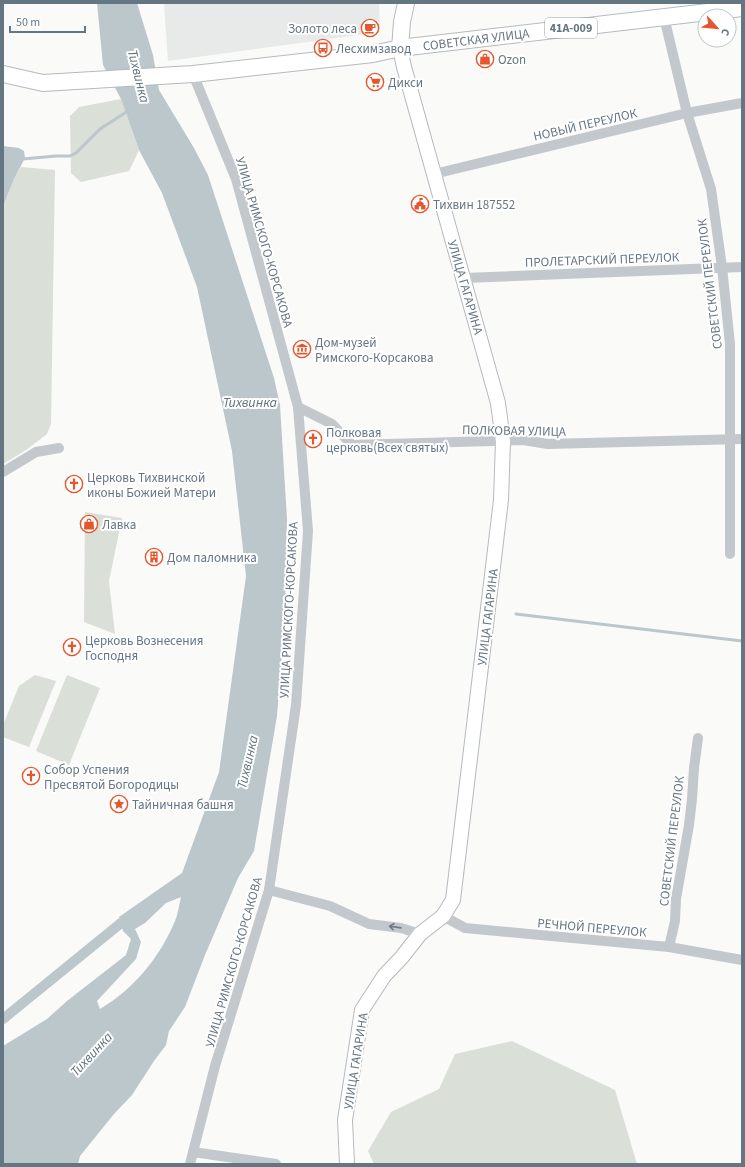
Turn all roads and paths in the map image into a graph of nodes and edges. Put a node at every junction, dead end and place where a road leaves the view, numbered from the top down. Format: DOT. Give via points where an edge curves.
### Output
graph roads {
  1 [pos="406,3"];
  2 [pos="742,8"];
  3 [pos="664,17"];
  4 [pos="400,48"];
  5 [pos="3,74"];
  6 [pos="193,74"];
  7 [pos="742,103"];
  8 [pos="687,113"];
  9 [pos="434,174"];
  10 [pos="722,267"];
  11 [pos="742,267"];
  12 [pos="464,278"];
  13 [pos="298,407"];
  14 [pos="731,439"];
  15 [pos="742,439"];
  16 [pos="503,441"];
  17 [pos="59,448"];
  18 [pos="3,472"];
  19 [pos="730,554"];
  20 [pos="698,738"];
  21 [pos="269,890"];
  22 [pos="442,916"];
  23 [pos="420,934"];
  24 [pos="669,947"];
  25 [pos="742,960"];
  26 [pos="193,1152"];
  27 [pos="190,1164"];
  28 [pos="276,1164"];
  29 [pos="347,1164"];
  1 -- 4 [label="main road"];
  2 -- 3 [label="main road, СОВЕТСКАЯ УЛИЦА / 41А-009"];
  3 -- 4 [label="main road, СОВЕТСКАЯ УЛИЦА / 41А-009"];
  3 -- 8 [label="street, СОВЕТСКИЙ ПЕРЕУЛОК"];
  4 -- 6 [label="main road, 41А-009" via="374,54"];
  4 -- 9 [label="street, УЛИЦА ГАГАРИНА"];
  5 -- 6 [label="main road, 41А-009" via="43,82"];
  6 -- 13 [label="street, УЛИЦА РИМСКОГО-КОРСАКОВА" via="236,179"];
  7 -- 8 [label="street, НОВЫЙ ПЕРЕУЛОК"];
  8 -- 9 [label="street, НОВЫЙ ПЕРЕУЛОК"];
  8 -- 10 [label="street, СОВЕТСКИЙ ПЕРЕУЛОК" via="711,189"];
  9 -- 12 [label="street, УЛИЦА ГАГАРИНА"];
  10 -- 11 [label="street, ПРОЛЕТАРСКИЙ ПЕРЕУЛОК"];
  10 -- 12 [label="street, ПРОЛЕТАРСКИЙ ПЕРЕУЛОК"];
  10 -- 14 [label="street, СОВЕТСКИЙ ПЕРЕУЛОК" via="730,344"];
  12 -- 16 [label="street, УЛИЦА ГАГАРИНА" via="498,403"];
  13 -- 16 [label="street, ПОЛКОВАЯ УЛИЦА" via="332,424 352,445"];
  13 -- 21 [label="street, УЛИЦА РИМСКОГО-КОРСАКОВА" via="308,531 296,705"];
  14 -- 15 [label="street, ПОЛКОВАЯ УЛИЦА"];
  14 -- 16 [label="street, ПОЛКОВАЯ УЛИЦА" via="548,444 523,440"];
  14 -- 19 [label="street, СОВЕТСКИЙ ПЕРЕУЛОК"];
  16 -- 22 [label="street, УЛИЦА ГАГАРИНА" via="501,500 453,900"];
  17 -- 18 [label="street" via="36,452"];
  20 -- 24 [label="street, СОВЕТСКИЙ ПЕРЕУЛОК" via="689,825"];
  23 -- 21 [label="street, one-way" via="401,928 369,924 330,906"];
  21 -- 26 [label="street, УЛИЦА РИМСКОГО-КОРСАКОВА" via="215,1066"];
  22 -- 23 [label="street, УЛИЦА ГАГАРИНА"];
  22 -- 24 [label="street, РЕЧНОЙ ПЕРЕУЛОК" via="465,928"];
  23 -- 29 [label="street, УЛИЦА ГАГАРИНА" via="384,976 362,1010 345,1120"];
  24 -- 25 [label="street, РЕЧНОЙ ПЕРЕУЛОК"];
  26 -- 27 [label="street, УЛИЦА РИМСКОГО-КОРСАКОВА"];
  26 -- 28 [label="street"];
}
